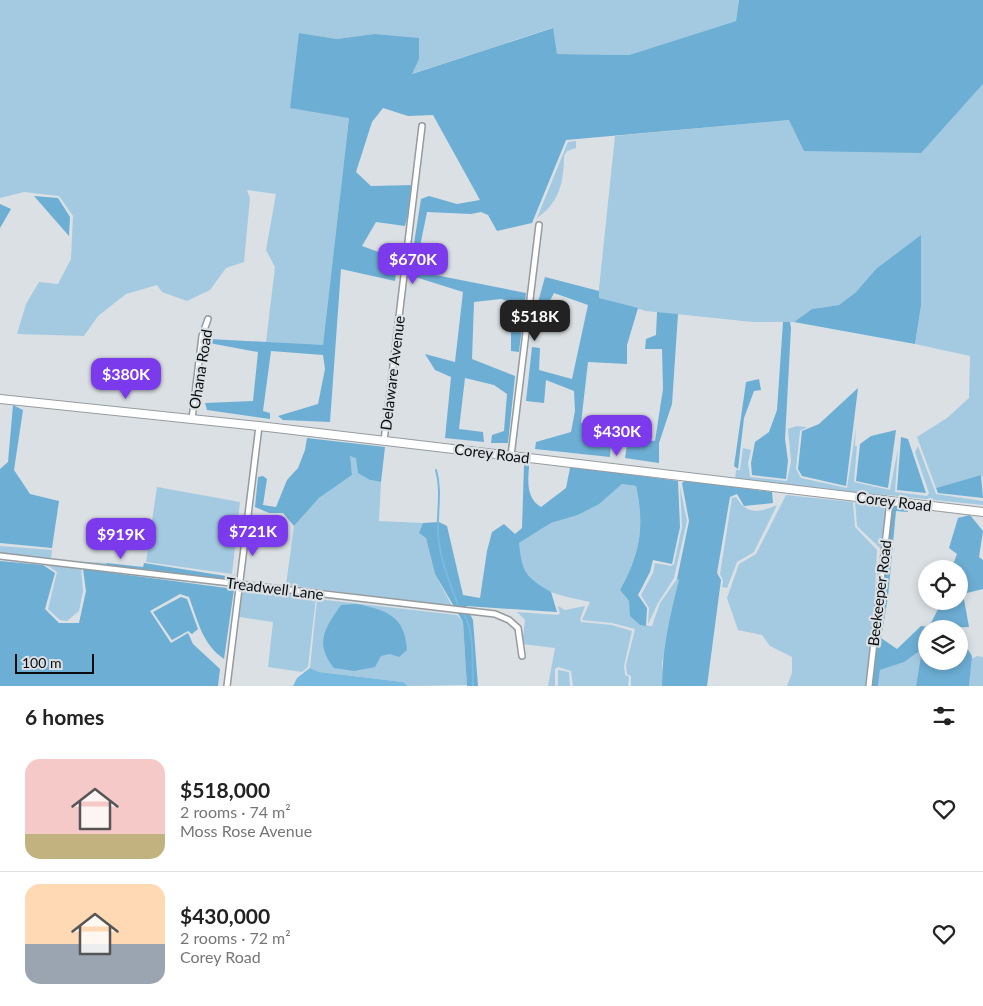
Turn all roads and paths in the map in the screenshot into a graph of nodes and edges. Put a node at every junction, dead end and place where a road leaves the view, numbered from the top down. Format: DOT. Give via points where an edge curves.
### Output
graph roads {
  1 [pos="422,126"];
  2 [pos="539,225"];
  3 [pos="208,319"];
  4 [pos="0,398"];
  5 [pos="192,419"];
  6 [pos="259,426"];
  7 [pos="384,441"];
  8 [pos="511,456"];
  9 [pos="890,501"];
  10 [pos="983,512"];
  11 [pos="0,556"];
  12 [pos="239,584"];
  13 [pos="522,656"];
  14 [pos="227,686"];
  15 [pos="868,686"];
  1 -- 7 [label="street, Delaware Avenue"];
  2 -- 8 [label="street"];
  3 -- 5 [label="street, Ohana Road" via="202,336"];
  4 -- 5 [label="street, Corey Road"];
  5 -- 6 [label="street, Corey Road"];
  6 -- 7 [label="street, Corey Road"];
  6 -- 12 [label="street"];
  7 -- 8 [label="street, Corey Road"];
  8 -- 9 [label="street, Corey Road"];
  9 -- 10 [label="street, Corey Road"];
  9 -- 15 [label="street, Beekeeper Road"];
  11 -- 12 [label="street, Treadwell Lane"];
  12 -- 13 [label="street, Treadwell Lane" via="496,614 518,628"];
  12 -- 14 [label="street"];
}
